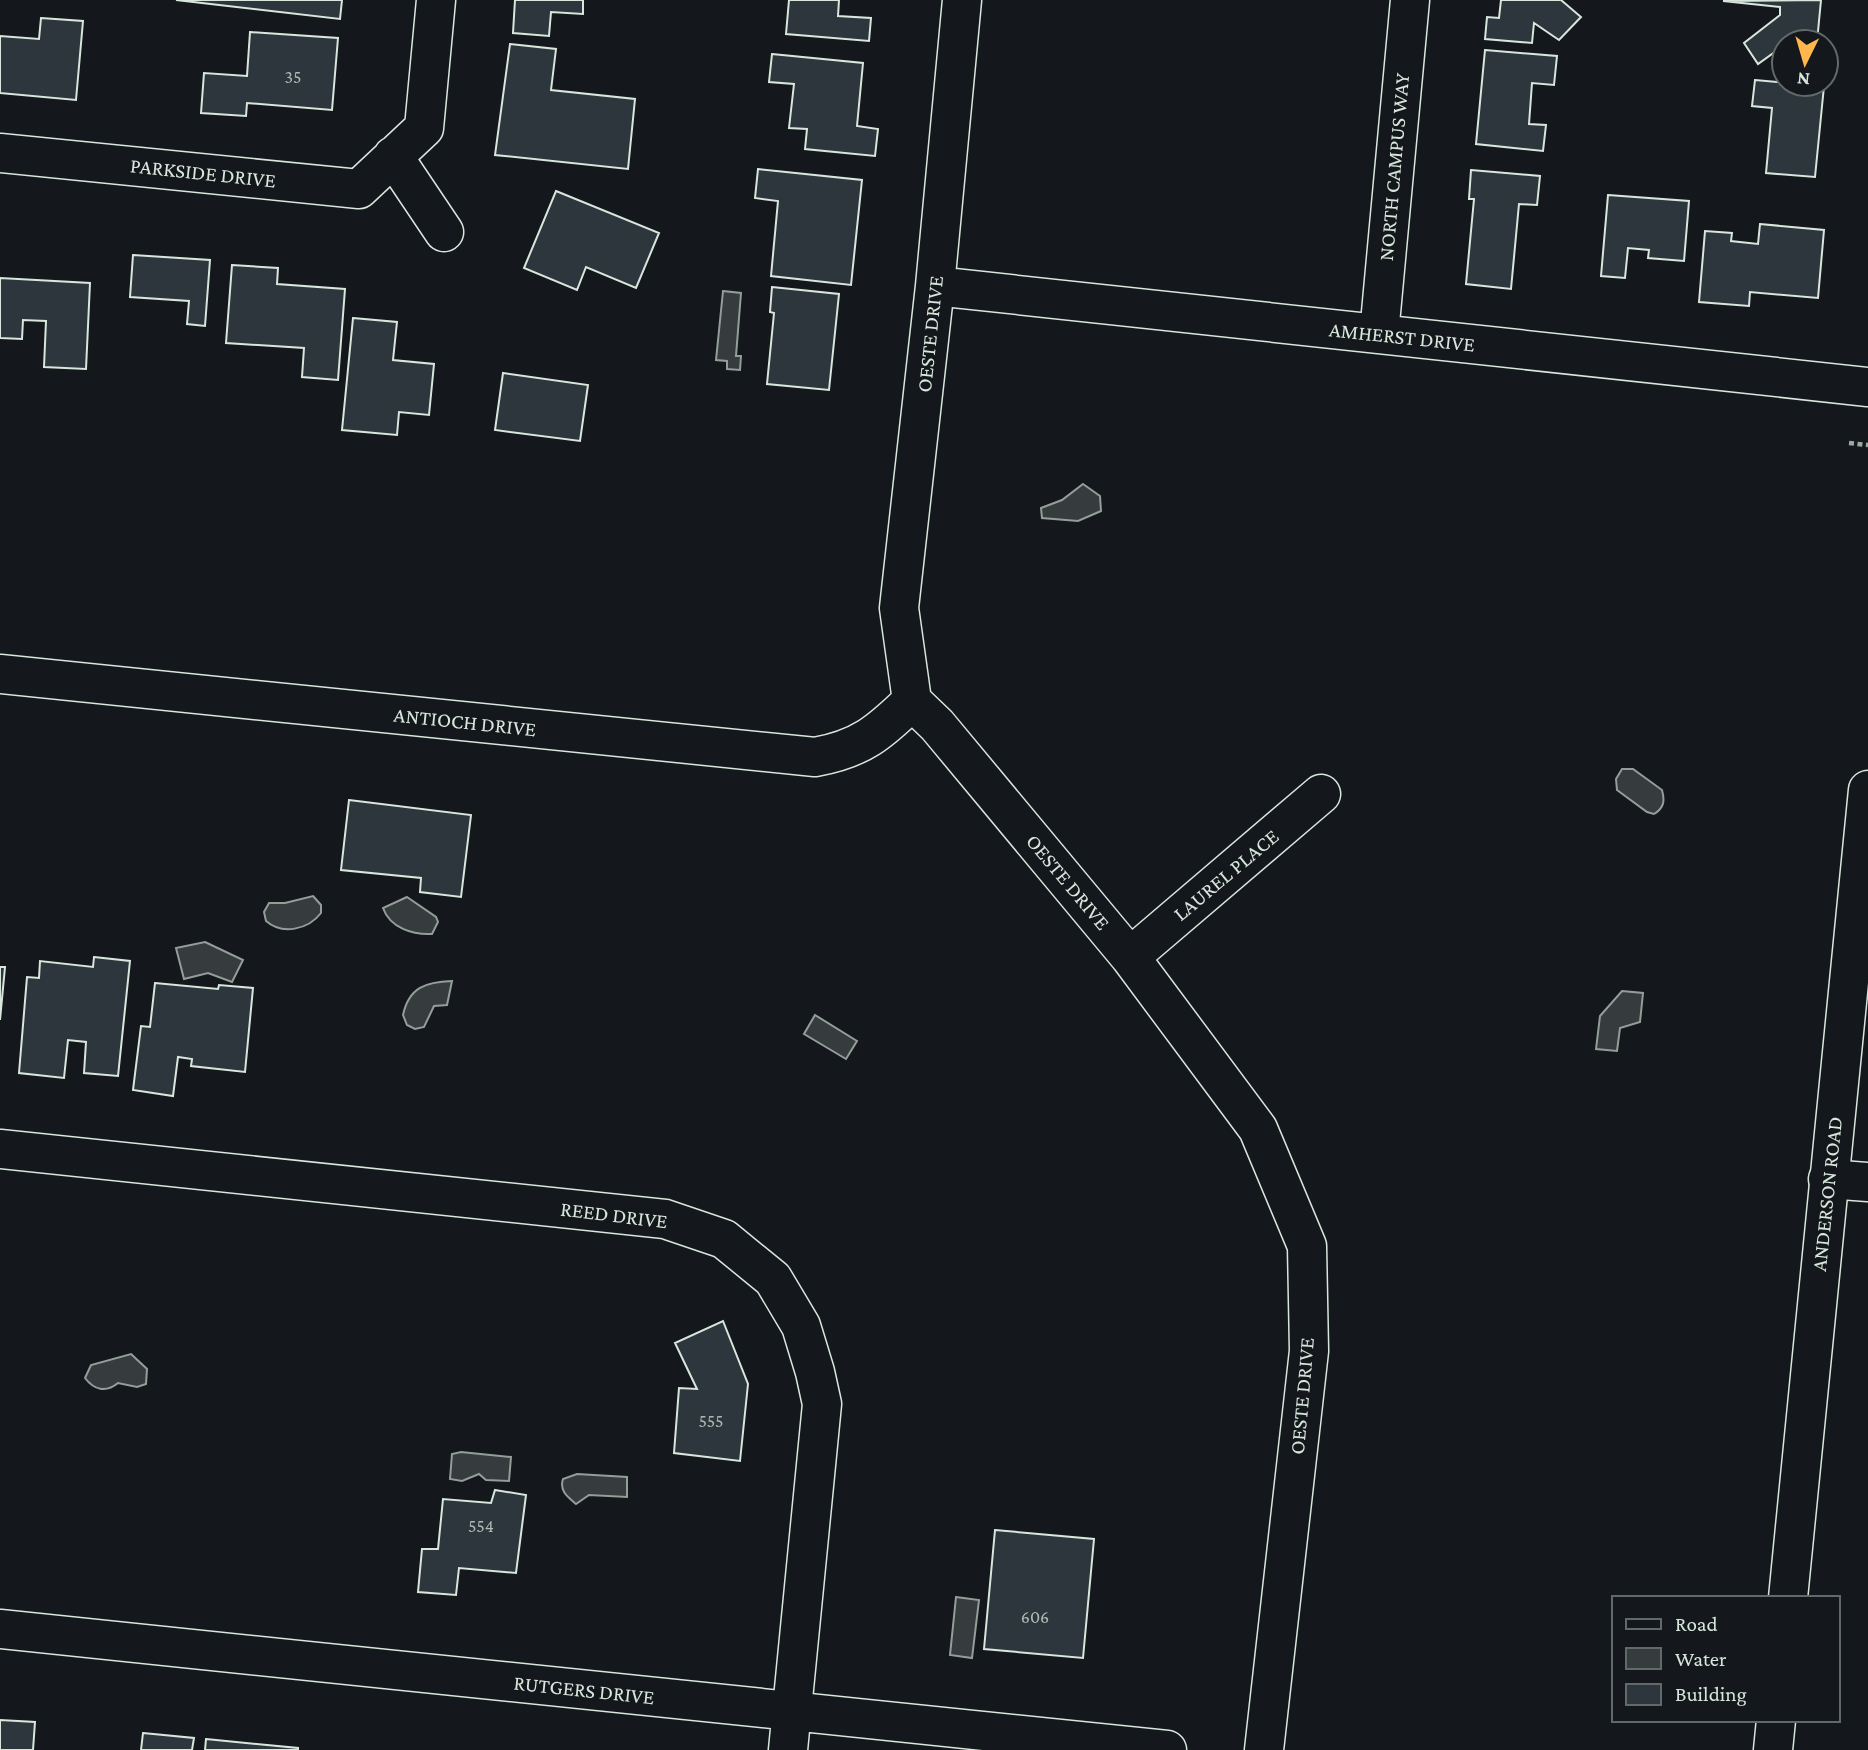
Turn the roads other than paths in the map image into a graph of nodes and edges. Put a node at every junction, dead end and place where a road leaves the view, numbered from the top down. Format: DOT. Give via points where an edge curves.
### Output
graph roads {
  1 [pos="436,0"];
  2 [pos="962,0"];
  3 [pos="1410,0"];
  4 [pos="0,153"];
  5 [pos="393,156"];
  6 [pos="444,232"];
  7 [pos="935,286"];
  8 [pos="1379,334"];
  9 [pos="1868,387"];
  10 [pos="0,674"];
  11 [pos="912,701"];
  12 [pos="1868,790"];
  13 [pos="1321,794"];
  14 [pos="1130,957"];
  15 [pos="0,1149"];
  16 [pos="1828,1179"];
  17 [pos="1868,1182"];
  18 [pos="1788,1596"];
  19 [pos="0,1629"];
  20 [pos="791,1712"];
  21 [pos="1776,1722"];
  22 [pos="789,1750"];
  23 [pos="1167,1750"];
  24 [pos="1264,1750"];
  25 [pos="1773,1750"];
  1 -- 5 [label="street, PARKSIDE DRIVE" via="424,128"];
  2 -- 7 [label="street, OESTE DRIVE"];
  3 -- 8 [label="street, NORTH CAMPUS WAY"];
  4 -- 5 [label="street, PARKSIDE DRIVE" via="359,189"];
  5 -- 6 [label="street"];
  7 -- 8 [label="street, AMHERST DRIVE"];
  7 -- 11 [label="street, OESTE DRIVE" via="900,608"];
  8 -- 9 [label="street, AMHERST DRIVE"];
  10 -- 11 [label="street, ANTIOCH DRIVE" via="815,757 842,752 876,736"];
  11 -- 14 [label="street, OESTE DRIVE"];
  12 -- 16 [label="street, ANDERSON ROAD"];
  13 -- 14 [label="street, LAUREL PLACE"];
  14 -- 24 [label="street, OESTE DRIVE" via="1258,1129 1307,1246 1309,1352"];
  15 -- 20 [label="street, REED DRIVE" via="665,1219 724,1238 773,1279 801,1326 822,1404"];
  16 -- 17 [label="street"];
  16 -- 18 [label="street, ANDERSON ROAD"];
  19 -- 20 [label="street, RUTGERS DRIVE"];
  20 -- 22 [label="street, REED DRIVE"];
  20 -- 23 [label="street, RUTGERS DRIVE"];
  21 -- 25 [label="street"];
}
